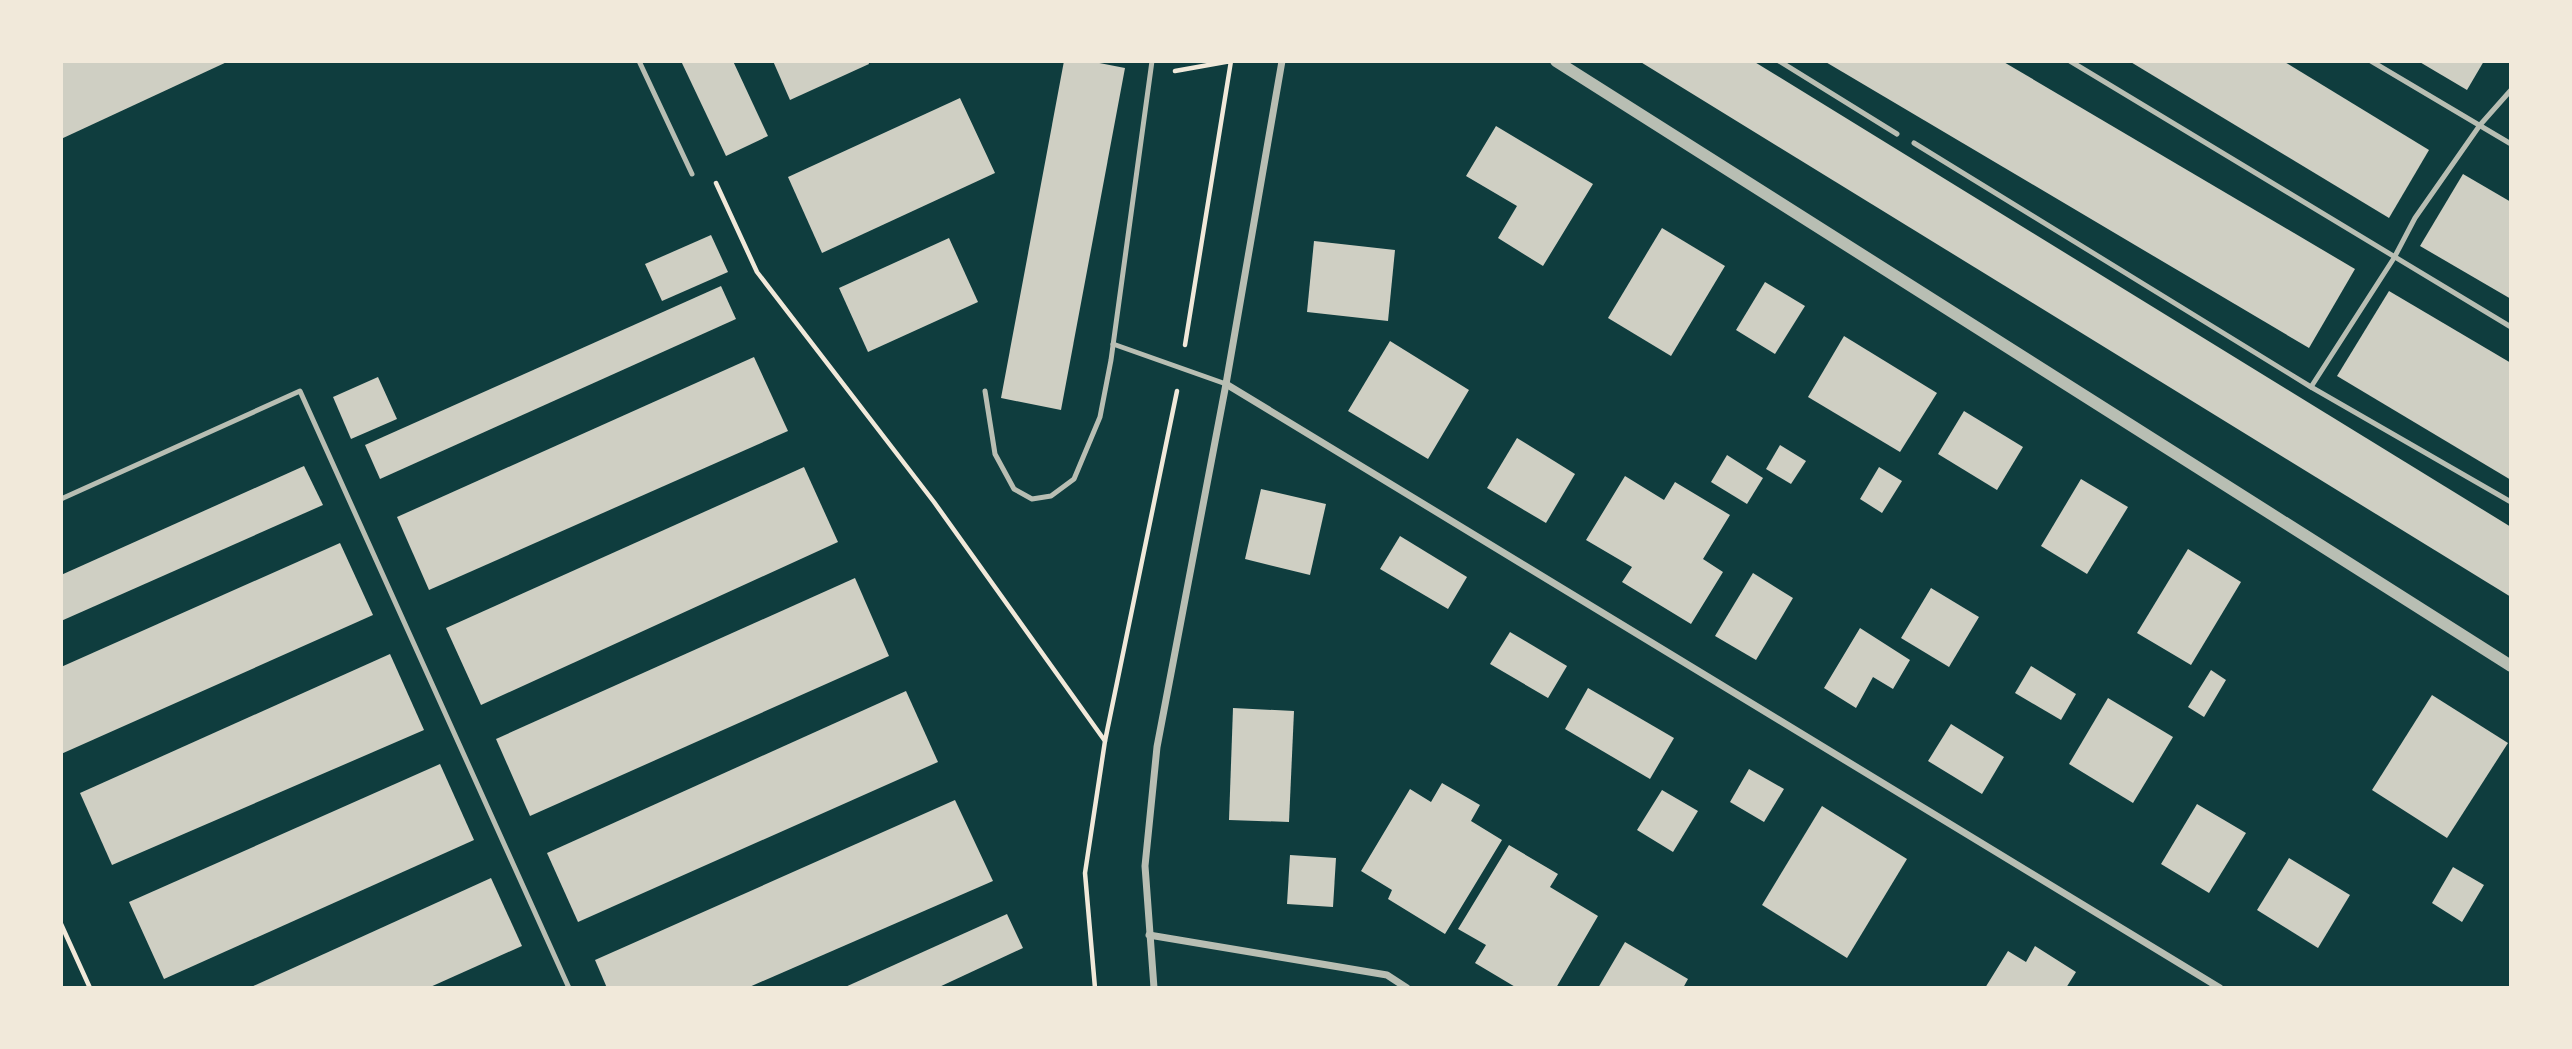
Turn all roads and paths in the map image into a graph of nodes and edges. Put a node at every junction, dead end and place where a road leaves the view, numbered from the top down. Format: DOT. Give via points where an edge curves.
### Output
graph roads {
  1 [pos="639,61"];
  2 [pos="1152,61"];
  3 [pos="1282,61"];
  4 [pos="1556,61"];
  5 [pos="1779,61"];
  6 [pos="2070,61"];
  7 [pos="2371,61"];
  8 [pos="1186,68"];
  9 [pos="2511,90"];
  10 [pos="2480,125"];
  11 [pos="1897,134"];
  12 [pos="1914,143"];
  13 [pos="2511,144"];
  14 [pos="692,174"];
  15 [pos="2394,258"];
  16 [pos="757,272"];
  17 [pos="2511,327"];
  18 [pos="1113,344"];
  19 [pos="1181,368"];
  20 [pos="1226,384"];
  21 [pos="2311,387"];
  22 [pos="985,391"];
  23 [pos="61,499"];
  24 [pos="2511,502"];
  25 [pos="2511,666"];
  26 [pos="1105,741"];
  27 [pos="61,924"];
  28 [pos="1149,935"];
  29 [pos="90,988"];
  30 [pos="569,988"];
  31 [pos="1095,988"];
  32 [pos="1154,988"];
  33 [pos="1407,988"];
  34 [pos="2220,988"];
  1 -- 14 [label="lane"];
  2 -- 18 [label="lane"];
  3 -- 20 [label="street"];
  4 -- 25 [label="street"];
  5 -- 11 [label="lane"];
  6 -- 15 [label="lane"];
  7 -- 10 [label="lane"];
  8 -- 19 [label="path" via="1231,61"];
  9 -- 10 [label="lane"];
  10 -- 13 [label="lane"];
  10 -- 15 [label="lane" via="2415,218"];
  12 -- 21 [label="lane"];
  15 -- 17 [label="lane"];
  15 -- 21 [label="lane"];
  16 -- 26 [label="path" via="934,502"];
  18 -- 19 [label="lane"];
  18 -- 22 [label="lane" via="1100,417 1090,442 1074,479 1051,496 1032,499 1014,489 995,454"];
  19 -- 20 [label="lane"];
  19 -- 26 [label="path"];
  20 -- 28 [label="street" via="1157,747 1145,866"];
  20 -- 34 [label="street"];
  21 -- 24 [label="lane"];
  23 -- 30 [label="lane" via="300,391"];
  26 -- 31 [label="path" via="1085,873"];
  27 -- 29 [label="path"];
  28 -- 32 [label="street"];
  28 -- 33 [label="street" via="1387,975"];
}
